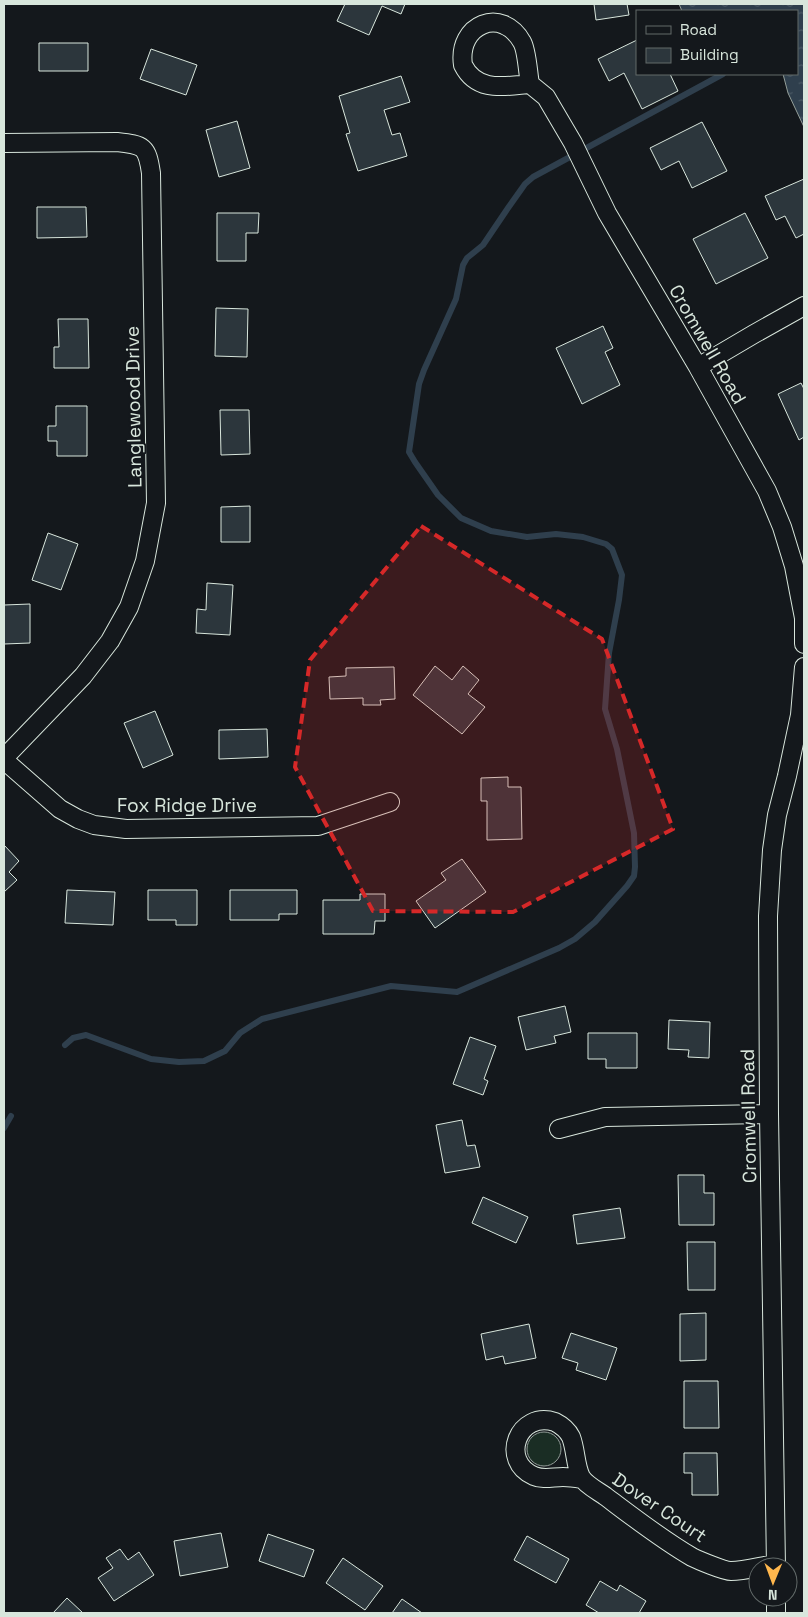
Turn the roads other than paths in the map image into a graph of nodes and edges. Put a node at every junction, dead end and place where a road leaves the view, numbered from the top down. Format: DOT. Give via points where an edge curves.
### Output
graph roads {
  1 [pos="530,84"];
  2 [pos="4,143"];
  3 [pos="804,306"];
  4 [pos="698,367"];
  5 [pos="804,618"];
  6 [pos="804,644"];
  7 [pos="804,668"];
  8 [pos="4,759"];
  9 [pos="390,802"];
  10 [pos="769,1114"];
  11 [pos="558,1128"];
  12 [pos="582,1479"];
  13 [pos="776,1557"];
  14 [pos="748,1569"];
  1 -- 4 [label="street, Cromwell Road" via="546,97 607,213"];
  2 -- 8 [label="street, Langlewood Drive" via="117,142 135,144 148,156 151,173 156,503 145,560 129,606 110,641 83,676"];
  3 -- 4 [label="street"];
  4 -- 5 [label="street, Cromwell Road" via="767,491 794,566"];
  5 -- 6 [label="street, Cromwell Road"];
  7 -- 10 [label="street, Cromwell Road" via="800,715 772,850 768,916"];
  8 -- 9 [label="street, Fox Ridge Drive" via="60,809 78,820 126,829 318,826"];
  10 -- 11 [label="street" via="605,1117"];
  10 -- 13 [label="street, Cromwell Road"];
  12 -- 14 [label="street, Dover Court" via="694,1558 730,1571"];
}
